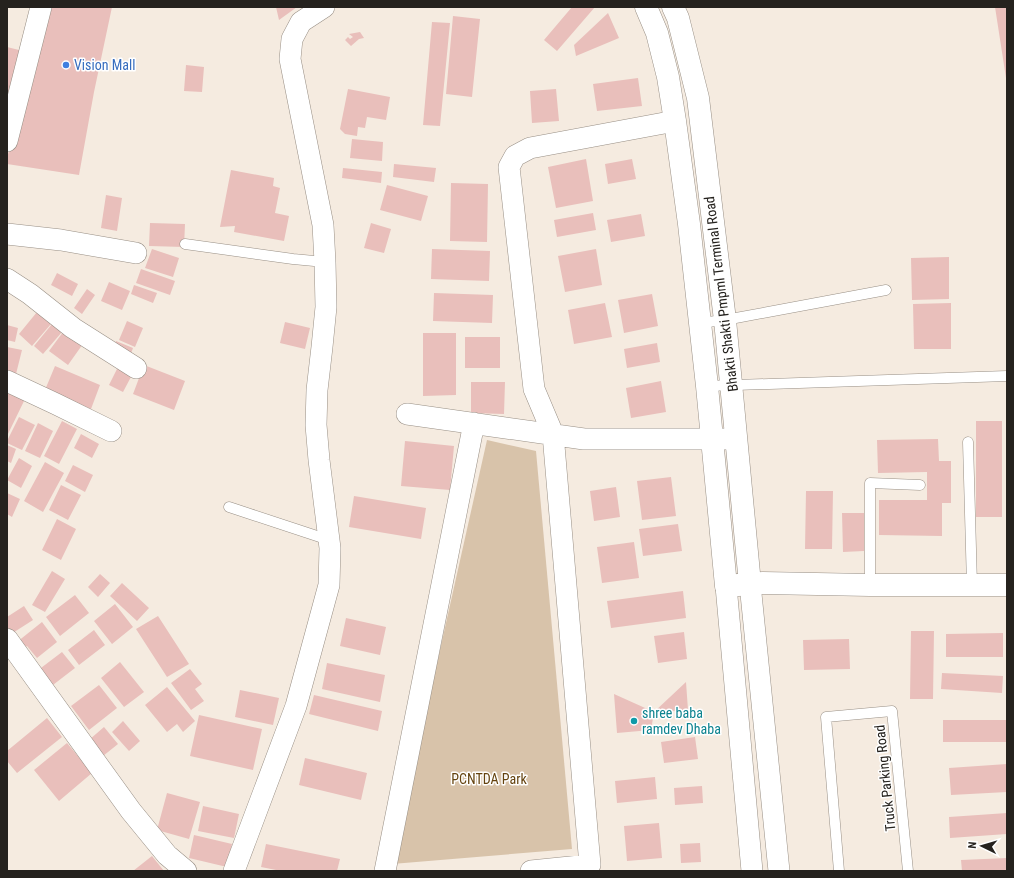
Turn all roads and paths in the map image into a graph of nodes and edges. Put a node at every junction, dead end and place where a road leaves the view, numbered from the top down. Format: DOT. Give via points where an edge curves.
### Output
graph roads {
  1 [pos="41,7"];
  2 [pos="324,7"];
  3 [pos="646,7"];
  4 [pos="674,7"];
  5 [pos="675,121"];
  6 [pos="7,141"];
  7 [pos="7,234"];
  8 [pos="185,244"];
  9 [pos="136,253"];
  10 [pos="325,262"];
  11 [pos="7,280"];
  12 [pos="886,290"];
  13 [pos="725,320"];
  14 [pos="699,323"];
  15 [pos="136,368"];
  16 [pos="1007,376"];
  17 [pos="7,381"];
  18 [pos="707,386"];
  19 [pos="732,386"];
  20 [pos="406,414"];
  21 [pos="474,423"];
  22 [pos="111,431"];
  23 [pos="553,434"];
  24 [pos="712,439"];
  25 [pos="736,439"];
  26 [pos="968,442"];
  27 [pos="920,485"];
  28 [pos="229,506"];
  29 [pos="329,540"];
  30 [pos="750,584"];
  31 [pos="870,585"];
  32 [pos="972,585"];
  33 [pos="1007,585"];
  34 [pos="726,586"];
  35 [pos="7,639"];
  36 [pos="186,871"];
  37 [pos="234,871"];
  38 [pos="385,871"];
  39 [pos="531,871"];
  40 [pos="752,871"];
  41 [pos="779,871"];
  42 [pos="839,871"];
  43 [pos="908,871"];
  1 -- 6 [label="street"];
  2 -- 10 [label="street" via="302,22 292,39 290,59 323,225"];
  3 -- 5 [label="main road" via="657,34 668,77"];
  4 -- 13 [label="main road, Bhakti Shakti Pmpml Terminal Road" via="698,98"];
  5 -- 14 [label="main road"];
  5 -- 23 [label="street" via="530,148 515,156 509,167 534,390"];
  7 -- 9 [label="street"];
  8 -- 10 [label="lane"];
  10 -- 29 [label="street" via="326,307 316,425"];
  11 -- 15 [label="street" via="30,294 73,328"];
  12 -- 13 [label="lane"];
  13 -- 14 [label="lane"];
  13 -- 19 [label="main road, Bhakti Shakti Pmpml Terminal Road"];
  14 -- 18 [label="main road"];
  16 -- 19 [label="lane"];
  17 -- 22 [label="street"];
  18 -- 19 [label="lane"];
  18 -- 24 [label="main road"];
  19 -- 25 [label="main road, Bhakti Shakti Pmpml Terminal Road"];
  20 -- 21 [label="street"];
  21 -- 23 [label="street"];
  21 -- 38 [label="street"];
  23 -- 24 [label="street" via="584,439"];
  23 -- 39 [label="street" via="590,865"];
  24 -- 25 [label="street"];
  24 -- 34 [label="main road"];
  25 -- 30 [label="main road, Bhakti Shakti Pmpml Terminal Road"];
  26 -- 32 [label="lane"];
  27 -- 31 [label="lane" via="870,483"];
  28 -- 29 [label="lane"];
  29 -- 37 [label="street" via="329,585 296,706"];
  30 -- 31 [label="main road"];
  30 -- 34 [label="main road"];
  30 -- 41 [label="street"];
  31 -- 32 [label="main road"];
  32 -- 33 [label="main road"];
  34 -- 40 [label="street"];
  35 -- 36 [label="street" via="131,811 167,855"];
  42 -- 43 [label="lane, Truck Parking Road" via="826,717 892,711"];
}
